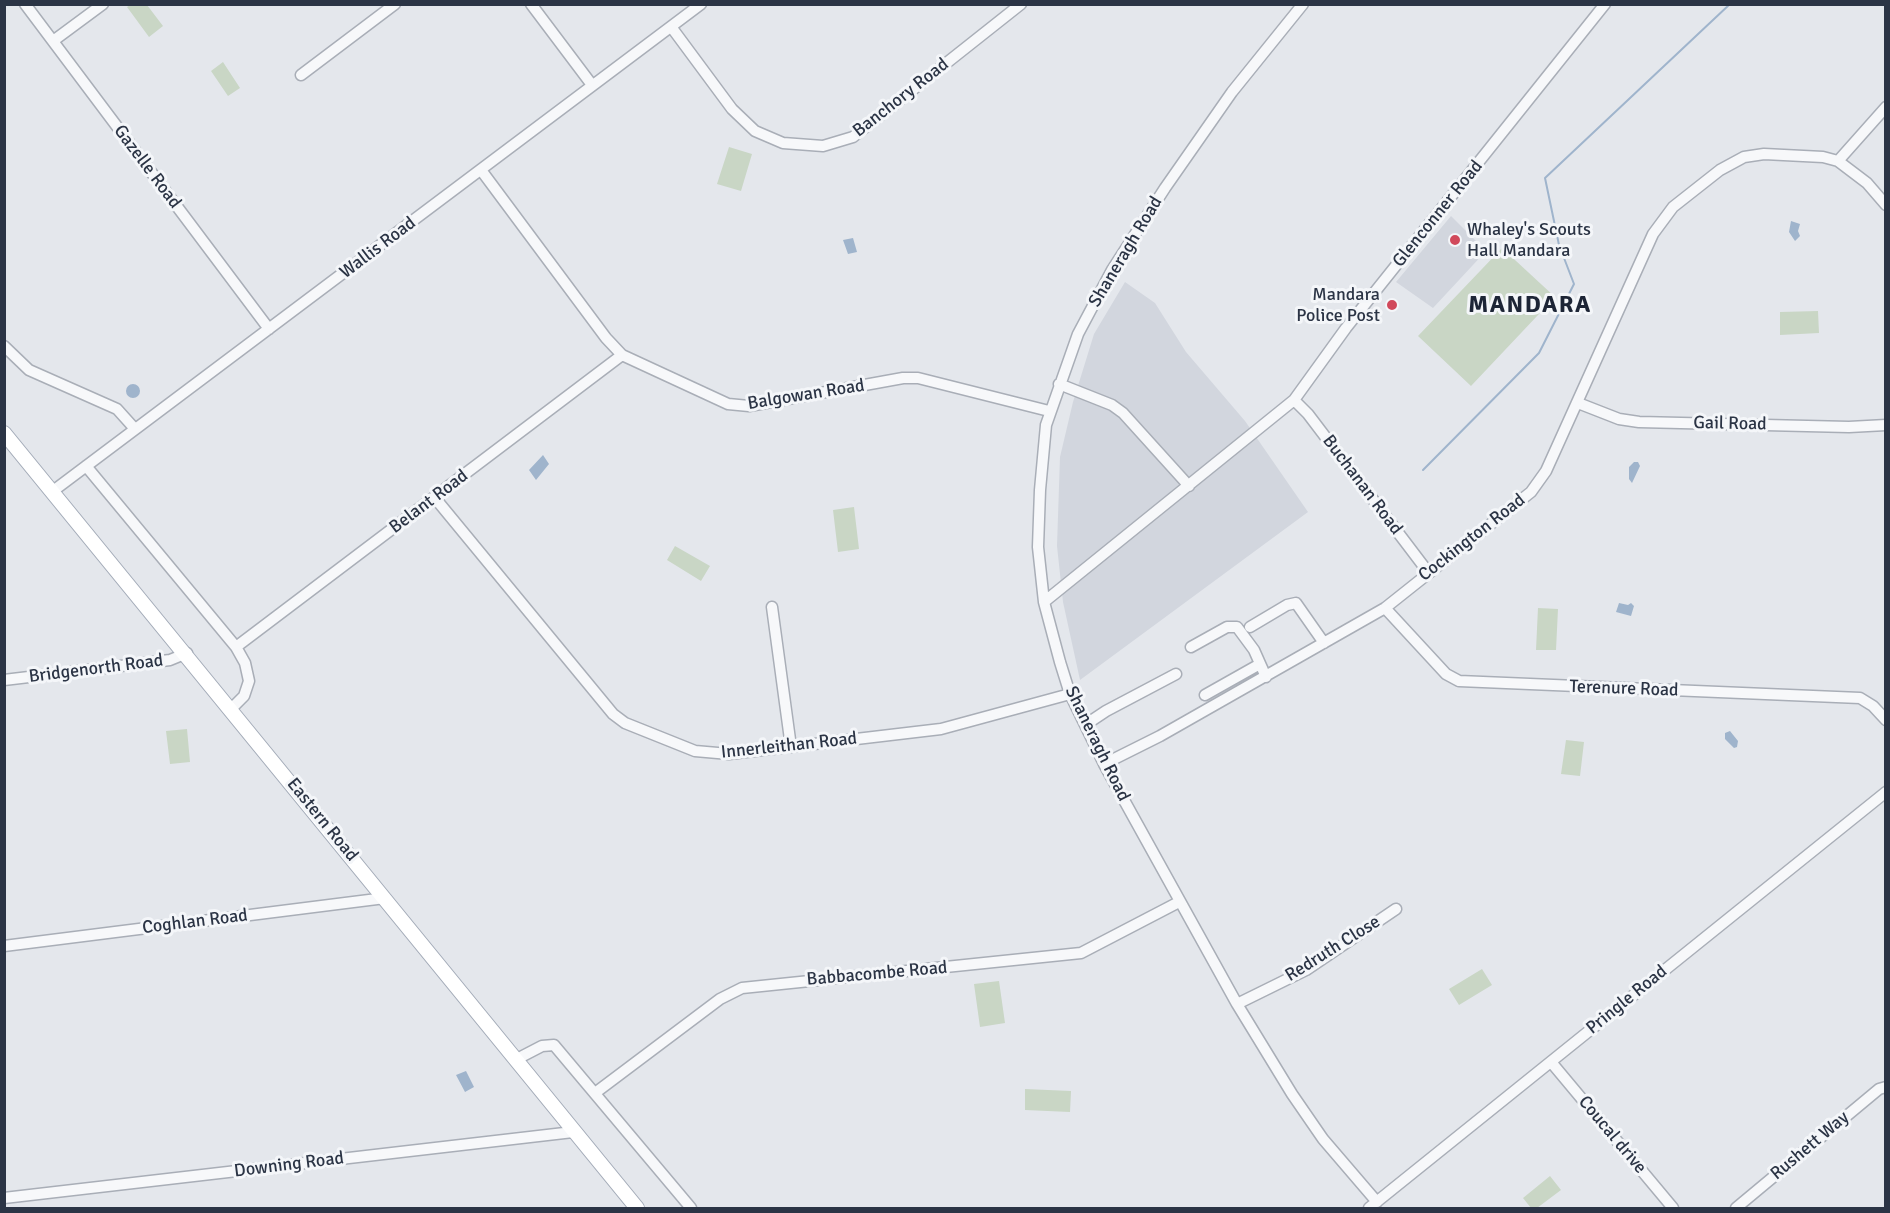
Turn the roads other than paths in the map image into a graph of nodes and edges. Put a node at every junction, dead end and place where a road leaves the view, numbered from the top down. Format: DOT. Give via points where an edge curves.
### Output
graph roads {
  1 [pos="25,4"];
  2 [pos="103,4"];
  3 [pos="395,4"];
  4 [pos="531,4"];
  5 [pos="701,4"];
  6 [pos="1021,4"];
  7 [pos="1303,4"];
  8 [pos="1605,4"];
  9 [pos="672,28"];
  10 [pos="53,41"];
  11 [pos="301,75"];
  12 [pos="592,85"];
  13 [pos="1886,106"];
  14 [pos="1838,161"];
  15 [pos="481,170"];
  16 [pos="1886,205"];
  17 [pos="269,329"];
  18 [pos="4,346"];
  19 [pos="622,355"];
  20 [pos="1059,384"];
  21 [pos="1294,400"];
  22 [pos="1578,403"];
  23 [pos="1049,411"];
  24 [pos="1886,425"];
  25 [pos="135,429"];
  26 [pos="5,433"];
  27 [pos="86,466"];
  28 [pos="1189,486"];
  29 [pos="53,491"];
  30 [pos="435,498"];
  31 [pos="1428,572"];
  32 [pos="1044,602"];
  33 [pos="772,608"];
  34 [pos="1385,608"];
  35 [pos="1250,627"];
  36 [pos="1324,644"];
  37 [pos="236,647"];
  38 [pos="1191,647"];
  39 [pos="187,653"];
  40 [pos="1260,663"];
  41 [pos="1176,674"];
  42 [pos="1266,677"];
  43 [pos="4,680"];
  44 [pos="1070,694"];
  45 [pos="1205,695"];
  46 [pos="231,709"];
  47 [pos="1886,720"];
  48 [pos="1085,725"];
  49 [pos="790,747"];
  50 [pos="1104,764"];
  51 [pos="1886,792"];
  52 [pos="385,898"];
  53 [pos="1179,902"];
  54 [pos="1396,909"];
  55 [pos="4,946"];
  56 [pos="1237,1004"];
  57 [pos="515,1060"];
  58 [pos="1551,1062"];
  59 [pos="1886,1087"];
  60 [pos="595,1093"];
  61 [pos="573,1132"];
  62 [pos="4,1198"];
  63 [pos="1373,1205"];
  64 [pos="637,1209"];
  65 [pos="691,1209"];
  66 [pos="1673,1209"];
  67 [pos="1736,1209"];
  1 -- 10 [label="street, Gazelle Road"];
  2 -- 10 [label="street"];
  3 -- 11 [label="street"];
  4 -- 12 [label="street"];
  5 -- 9 [label="street, Wallis Road"];
  6 -- 9 [label="street, Banchory Road" via="853,137 823,146 783,143 755,131 732,109"];
  7 -- 20 [label="street, Shaneragh Road" via="1232,92 1141,224 1078,334"];
  8 -- 21 [label="street, Glenconner Road" via="1346,328"];
  9 -- 12 [label="street, Wallis Road"];
  10 -- 17 [label="street, Gazelle Road"];
  12 -- 15 [label="street, Wallis Road"];
  13 -- 14 [label="street"];
  14 -- 16 [label="street" via="1867,183"];
  14 -- 22 [label="street, Cockington Road" via="1784,153 1744,157 1720,170 1673,207 1653,234"];
  15 -- 17 [label="street, Wallis Road"];
  15 -- 19 [label="street, Balgowan Road"];
  17 -- 25 [label="street, Wallis Road"];
  18 -- 25 [label="street" via="29,370 117,409"];
  19 -- 23 [label="street, Balgowan Road" via="738,406 918,378"];
  19 -- 30 [label="street, Belant Road"];
  20 -- 23 [label="street, Shaneragh Road"];
  20 -- 28 [label="street" via="1123,413"];
  21 -- 28 [label="street, Glenconner Road"];
  21 -- 31 [label="street, Buchanan Road"];
  22 -- 24 [label="street, Gail Road" via="1619,419 1639,422"];
  22 -- 31 [label="street, Cockington Road" via="1539,484 1491,526"];
  23 -- 32 [label="street, Shaneragh Road" via="1038,515"];
  25 -- 27 [label="street, Wallis Road"];
  26 -- 29 [label="main road, Eastern Road"];
  27 -- 29 [label="street, Wallis Road"];
  27 -- 37 [label="street"];
  28 -- 32 [label="street, Glenconner Road"];
  29 -- 39 [label="main road, Eastern Road"];
  30 -- 37 [label="street, Belant Road"];
  30 -- 49 [label="street, Innerleithan Road" via="605,706 624,723 706,753"];
  31 -- 34 [label="street, Cockington Road"];
  32 -- 44 [label="street, Shaneragh Road"];
  33 -- 49 [label="street"];
  34 -- 36 [label="street, Cockington Road"];
  34 -- 47 [label="street, Terenure Road" via="1446,674 1460,681 1860,698"];
  35 -- 36 [label="street" via="1296,603"];
  36 -- 42 [label="street, Cockington Road"];
  37 -- 46 [label="street" via="246,663 249,681 244,696"];
  38 -- 40 [label="street" via="1227,627 1237,627"];
  39 -- 43 [label="street, Bridgenorth Road" via="170,660"];
  39 -- 46 [label="main road, Eastern Road"];
  40 -- 42 [label="street"];
  40 -- 45 [label="street"];
  41 -- 48 [label="street"];
  42 -- 50 [label="street, Cockington Road"];
  44 -- 48 [label="street, Shaneragh Road"];
  44 -- 49 [label="street, Innerleithan Road" via="941,729"];
  46 -- 52 [label="main road, Eastern Road"];
  48 -- 50 [label="street, Shaneragh Road"];
  50 -- 53 [label="street, Shaneragh Road"];
  51 -- 58 [label="street, Pringle Road"];
  52 -- 55 [label="street, Coghlan Road"];
  52 -- 57 [label="main road, Eastern Road"];
  53 -- 56 [label="street, Shaneragh Road"];
  53 -- 60 [label="street, Babbacombe Road" via="1081,953 742,988 720,999"];
  54 -- 56 [label="street, Redruth Close" via="1306,970"];
  56 -- 63 [label="street, Shaneragh Road" via="1311,1121"];
  57 -- 60 [label="street" via="552,1044"];
  57 -- 61 [label="main road, Eastern Road"];
  58 -- 63 [label="street, Pringle Road"];
  58 -- 66 [label="street, Coucal drive"];
  59 -- 67 [label="street, Rushett Way"];
  60 -- 65 [label="street"];
  61 -- 62 [label="street, Downing Road"];
  61 -- 64 [label="main road, Eastern Road"];
}
